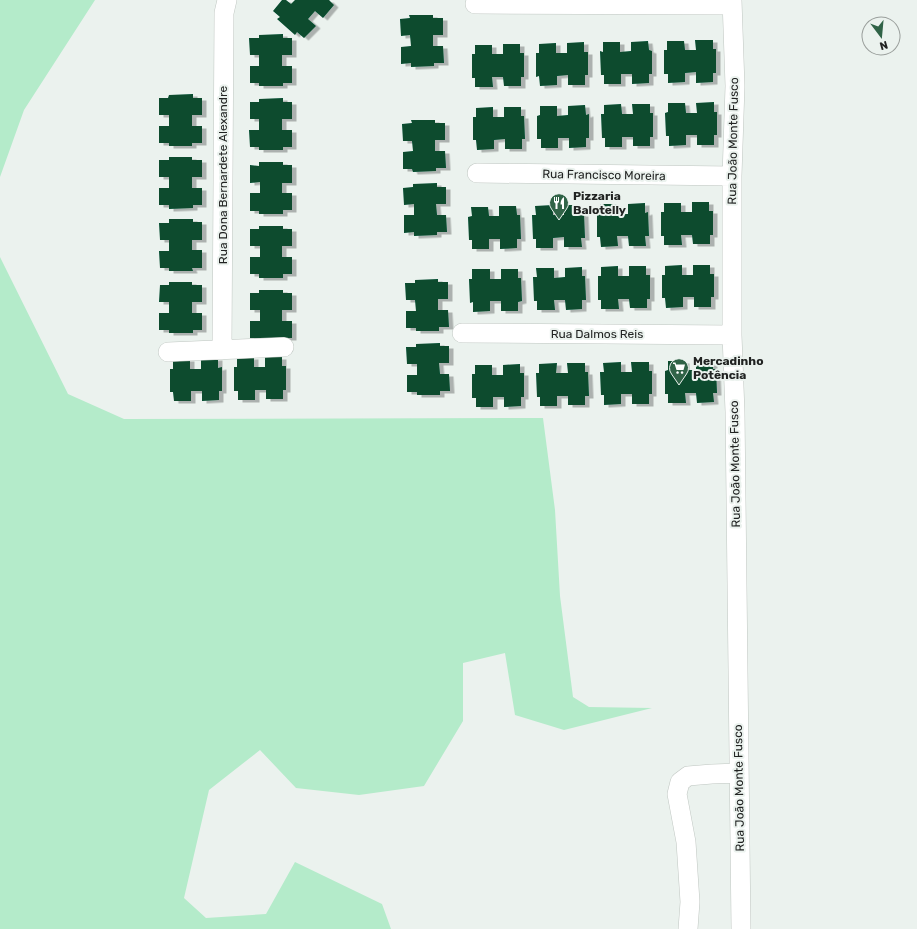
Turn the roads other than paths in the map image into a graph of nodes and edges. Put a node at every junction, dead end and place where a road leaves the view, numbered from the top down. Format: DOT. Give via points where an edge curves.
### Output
graph roads {
  1 [pos="228,0"];
  2 [pos="732,3"];
  3 [pos="475,4"];
  4 [pos="477,173"];
  5 [pos="732,176"];
  6 [pos="462,333"];
  7 [pos="732,335"];
  8 [pos="284,347"];
  9 [pos="222,350"];
  10 [pos="168,352"];
  11 [pos="739,773"];
  12 [pos="688,929"];
  13 [pos="741,929"];
  1 -- 9 [label="street, Rua Dona Bernardete Alexandre" via="224,13"];
  2 -- 3 [label="street"];
  2 -- 5 [label="street, Rua João Monte Fusco" via="735,86"];
  4 -- 5 [label="street, Rua Francisco Moreira"];
  5 -- 7 [label="street, Rua João Monte Fusco"];
  6 -- 7 [label="street, Rua Dalmos Reis"];
  7 -- 11 [label="street, Rua João Monte Fusco"];
  8 -- 9 [label="street"];
  9 -- 10 [label="street"];
  11 -- 12 [label="street" via="688,776 680,782 677,794 686,842 690,902"];
  11 -- 13 [label="street, Rua João Monte Fusco"];
}
